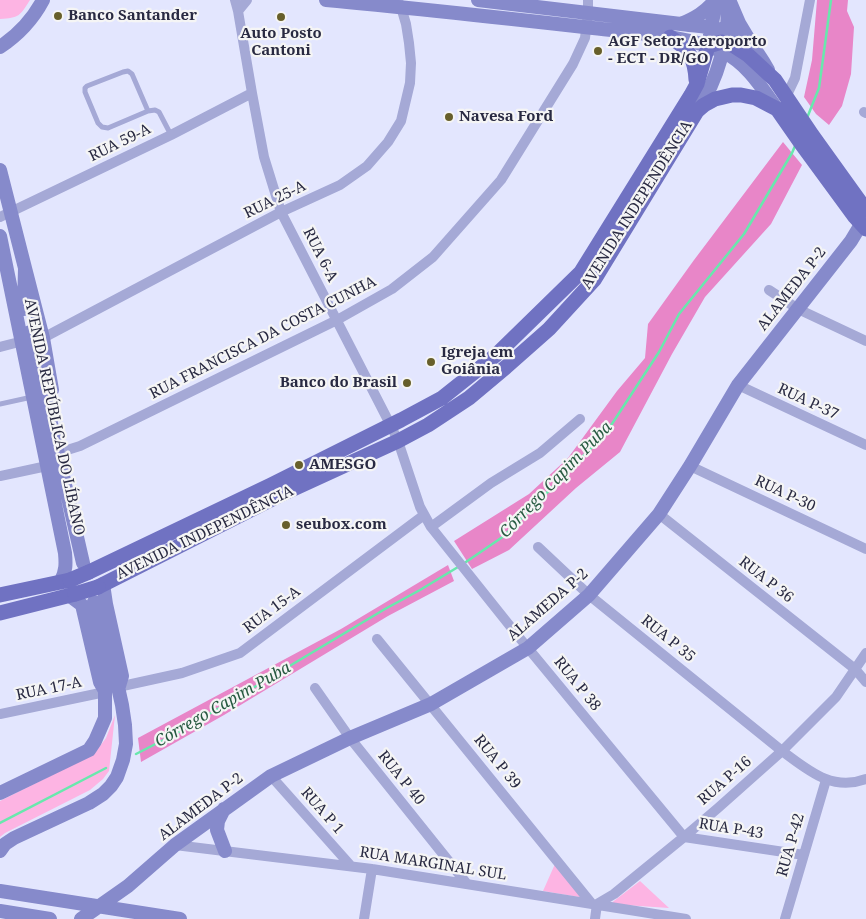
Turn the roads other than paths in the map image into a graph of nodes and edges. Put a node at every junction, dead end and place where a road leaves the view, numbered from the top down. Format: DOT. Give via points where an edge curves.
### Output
graph roads {
  1 [pos="43,0"];
  2 [pos="235,0"];
  3 [pos="247,0"];
  4 [pos="326,0"];
  5 [pos="478,0"];
  6 [pos="716,0"];
  7 [pos="728,0"];
  8 [pos="810,0"];
  9 [pos="399,3"];
  10 [pos="588,6"];
  11 [pos="238,11"];
  12 [pos="681,24"];
  13 [pos="587,28"];
  14 [pos="712,28"];
  15 [pos="670,37"];
  16 [pos="720,43"];
  17 [pos="0,47"];
  18 [pos="757,52"];
  19 [pos="775,80"];
  20 [pos="697,84"];
  21 [pos="252,93"];
  22 [pos="785,107"];
  23 [pos="148,111"];
  24 [pos="697,111"];
  25 [pos="171,136"];
  26 [pos="0,170"];
  27 [pos="281,212"];
  28 [pos="6,215"];
  29 [pos="865,220"];
  30 [pos="0,236"];
  31 [pos="5,258"];
  32 [pos="25,268"];
  33 [pos="587,276"];
  34 [pos="769,290"];
  35 [pos="24,309"];
  36 [pos="798,309"];
  37 [pos="337,320"];
  38 [pos="43,338"];
  39 [pos="23,341"];
  40 [pos="866,341"];
  41 [pos="0,347"];
  42 [pos="738,385"];
  43 [pos="32,397"];
  44 [pos="0,404"];
  45 [pos="580,419"];
  46 [pos="390,426"];
  47 [pos="398,441"];
  48 [pos="866,446"];
  49 [pos="64,451"];
  50 [pos="47,466"];
  51 [pos="690,466"];
  52 [pos="0,476"];
  53 [pos="275,491"];
  54 [pos="659,514"];
  55 [pos="424,515"];
  56 [pos="431,527"];
  57 [pos="538,547"];
  58 [pos="449,549"];
  59 [pos="866,549"];
  60 [pos="91,568"];
  61 [pos="65,580"];
  62 [pos="100,585"];
  63 [pos="0,595"];
  64 [pos="73,595"];
  65 [pos="589,595"];
  66 [pos="94,602"];
  67 [pos="0,613"];
  68 [pos="377,639"];
  69 [pos="528,648"];
  70 [pos="866,653"];
  71 [pos="108,664"];
  72 [pos="855,669"];
  73 [pos="866,682"];
  74 [pos="118,687"];
  75 [pos="315,688"];
  76 [pos="105,692"];
  77 [pos="431,704"];
  78 [pos="0,714"];
  79 [pos="350,738"];
  80 [pos="782,751"];
  81 [pos="271,776"];
  82 [pos="866,779"];
  83 [pos="826,780"];
  84 [pos="0,793"];
  85 [pos="224,809"];
  86 [pos="684,837"];
  87 [pos="175,845"];
  88 [pos="0,851"];
  89 [pos="224,851"];
  90 [pos="804,855"];
  91 [pos="351,866"];
  92 [pos="372,869"];
  93 [pos="467,884"];
  94 [pos="128,886"];
  95 [pos="0,891"];
  96 [pos="595,904"];
  97 [pos="98,906"];
  98 [pos="0,911"];
  99 [pos="139,913"];
  100 [pos="50,919"];
  101 [pos="81,919"];
  102 [pos="180,919"];
  103 [pos="364,919"];
  104 [pos="595,919"];
  105 [pos="686,919"];
  106 [pos="785,919"];
  1 -- 17 [label="main road" via="22,29"];
  2 -- 11 [label="street, RUA 6-A"];
  3 -- 11 [label="street"];
  4 -- 9 [label="main road"];
  5 -- 10 [label="main road"];
  6 -- 12 [label="main road" via="707,10"];
  6 -- 14 [label="main road, AVENIDA INDEPENDÊNCIA"];
  7 -- 16 [label="main road"];
  7 -- 18 [label="main road"];
  8 -- 22 [label="street" via="795,78"];
  9 -- 13 [label="main road"];
  9 -- 27 [label="street, RUA 25-A" via="411,63 401,121 367,166 340,185"];
  10 -- 12 [label="main road"];
  10 -- 13 [label="street, RUA FRANCISCA DA COSTA CUNHA"];
  11 -- 21 [label="street, RUA 6-A"];
  12 -- 14 [label="main road"];
  13 -- 15 [label="main road"];
  13 -- 37 [label="street, RUA FRANCISCA DA COSTA CUNHA" via="574,64 502,180 433,257 392,290"];
  14 -- 16 [label="main road, AVENIDA INDEPENDÊNCIA"];
  15 -- 16 [label="main road"];
  15 -- 20 [label="main road" via="684,46 691,56"];
  16 -- 18 [label="main road" via="734,34"];
  16 -- 19 [label="main road" via="745,53"];
  16 -- 20 [label="main road, AVENIDA INDEPENDÊNCIA"];
  16 -- 22 [label="main road"];
  16 -- 24 [label="main road, AVENIDA INDEPENDÊNCIA" via="716,70"];
  18 -- 19 [label="main road"];
  19 -- 22 [label="main road"];
  20 -- 33 [label="main road, AVENIDA INDEPENDÊNCIA"];
  21 -- 25 [label="street, RUA 59-A"];
  21 -- 27 [label="street, RUA 6-A" via="264,157"];
  22 -- 24 [label="main road" via="732,95 712,101"];
  22 -- 29 [label="main road"];
  23 -- 23 [label="lane" via="108,128 102,127 85,88 128,71"];
  23 -- 25 [label="lane" via="159,112"];
  24 -- 33 [label="main road, AVENIDA INDEPENDÊNCIA"];
  25 -- 28 [label="street, RUA 59-A"];
  26 -- 28 [label="main road, AVENIDA REPÚBLICA DO LÍBANO"];
  27 -- 37 [label="street, RUA 6-A"];
  27 -- 38 [label="street, RUA 25-A"];
  28 -- 32 [label="main road, AVENIDA REPÚBLICA DO LÍBANO"];
  29 -- 36 [label="main road, ALAMEDA P-2"];
  30 -- 31 [label="main road, AVENIDA REPÚBLICA DO LÍBANO"];
  31 -- 35 [label="main road, AVENIDA REPÚBLICA DO LÍBANO"];
  31 -- 39 [label="main road, AVENIDA REPÚBLICA DO LÍBANO"];
  32 -- 35 [label="main road, AVENIDA REPÚBLICA DO LÍBANO"];
  32 -- 38 [label="main road, AVENIDA REPÚBLICA DO LÍBANO"];
  33 -- 46 [label="main road, AVENIDA INDEPENDÊNCIA" via="442,398"];
  33 -- 47 [label="main road, AVENIDA INDEPENDÊNCIA" via="549,329 506,367 469,398"];
  34 -- 36 [label="street"];
  35 -- 60 [label="main road, AVENIDA REPÚBLICA DO LÍBANO"];
  36 -- 40 [label="street"];
  36 -- 42 [label="main road, ALAMEDA P-2"];
  37 -- 46 [label="street, RUA 6-A"];
  37 -- 49 [label="street, RUA FRANCISCA DA COSTA CUNHA"];
  38 -- 49 [label="main road, AVENIDA REPÚBLICA DO LÍBANO"];
  39 -- 41 [label="street"];
  39 -- 43 [label="main road, AVENIDA REPÚBLICA DO LÍBANO"];
  42 -- 48 [label="street, RUA P-37"];
  42 -- 51 [label="main road, ALAMEDA P-2"];
  43 -- 44 [label="lane"];
  43 -- 50 [label="main road, AVENIDA REPÚBLICA DO LÍBANO"];
  45 -- 56 [label="street" via="540,453 491,483"];
  46 -- 47 [label="street, RUA 6-A"];
  46 -- 53 [label="main road, AVENIDA INDEPENDÊNCIA"];
  47 -- 53 [label="main road, AVENIDA INDEPENDÊNCIA"];
  47 -- 55 [label="street, RUA 6-A"];
  49 -- 60 [label="main road, AVENIDA REPÚBLICA DO LÍBANO" via="87,554 92,561"];
  50 -- 52 [label="street"];
  50 -- 61 [label="main road, AVENIDA REPÚBLICA DO LÍBANO" via="66,553"];
  51 -- 54 [label="main road, ALAMEDA P-2"];
  51 -- 59 [label="street, RUA P-30"];
  53 -- 60 [label="main road, AVENIDA INDEPENDÊNCIA"];
  53 -- 62 [label="main road, AVENIDA INDEPENDÊNCIA"];
  54 -- 65 [label="main road, ALAMEDA P-2"];
  54 -- 72 [label="street, RUA P 36"];
  55 -- 56 [label="street, RUA 6-A"];
  55 -- 74 [label="street, RUA 15-A" via="240,653 182,673"];
  56 -- 58 [label="street, RUA 6-A"];
  57 -- 65 [label="street, RUA P 35"];
  58 -- 69 [label="street, RUA P 38"];
  60 -- 61 [label="main road, AVENIDA INDEPENDÊNCIA, bridge"];
  61 -- 63 [label="main road, AVENIDA INDEPENDÊNCIA"];
  62 -- 64 [label="main road, AVENIDA INDEPENDÊNCIA, bridge"];
  62 -- 74 [label="main road" via="122,676"];
  64 -- 67 [label="main road, AVENIDA INDEPENDÊNCIA"];
  64 -- 76 [label="main road" via="82,605"];
  65 -- 69 [label="main road, ALAMEDA P-2"];
  65 -- 80 [label="street, RUA P 35"];
  66 -- 71 [label="main road"];
  68 -- 77 [label="street, RUA P 39"];
  69 -- 77 [label="main road, ALAMEDA P-2"];
  69 -- 86 [label="street, RUA P 38"];
  70 -- 72 [label="street, RUA P-16"];
  71 -- 74 [label="main road"];
  71 -- 76 [label="main road"];
  72 -- 73 [label="street, RUA P 36"];
  72 -- 80 [label="street, RUA P-16" via="836,697"];
  74 -- 88 [label="main road" via="126,744 117,777 111,786 89,803 14,838"];
  75 -- 79 [label="street, RUA P 40"];
  76 -- 78 [label="street, RUA 17-A"];
  76 -- 84 [label="main road" via="105,718 89,750"];
  77 -- 79 [label="main road, ALAMEDA P-2"];
  77 -- 96 [label="street, RUA P 39"];
  79 -- 81 [label="main road, ALAMEDA P-2"];
  79 -- 93 [label="street, RUA P 40"];
  80 -- 83 [label="street, RUA P 35"];
  80 -- 86 [label="street, RUA P-16"];
  81 -- 85 [label="main road, ALAMEDA P-2"];
  81 -- 91 [label="street, RUA P 1"];
  82 -- 83 [label="street" via="847,784"];
  83 -- 90 [label="street, RUA P-42"];
  85 -- 87 [label="main road, ALAMEDA P-2"];
  85 -- 89 [label="main road" via="217,830"];
  86 -- 90 [label="street, RUA P-43"];
  86 -- 96 [label="street, RUA P-16" via="614,894"];
  87 -- 89 [label="street, RUA MARGINAL SUL"];
  87 -- 94 [label="main road, ALAMEDA P-2"];
  89 -- 91 [label="street, RUA MARGINAL SUL"];
  90 -- 106 [label="street, RUA P-42"];
  91 -- 92 [label="street, RUA MARGINAL SUL"];
  92 -- 93 [label="street, RUA MARGINAL SUL"];
  92 -- 103 [label="street"];
  93 -- 96 [label="street, RUA MARGINAL SUL"];
  94 -- 97 [label="main road, ALAMEDA P-2"];
  94 -- 99 [label="main road" via="128,898"];
  95 -- 97 [label="main road"];
  96 -- 104 [label="street"];
  96 -- 105 [label="street, RUA MARGINAL SUL"];
  97 -- 99 [label="main road"];
  97 -- 101 [label="main road, ALAMEDA P-2"];
  98 -- 100 [label="main road"];
  99 -- 102 [label="main road"];
}
